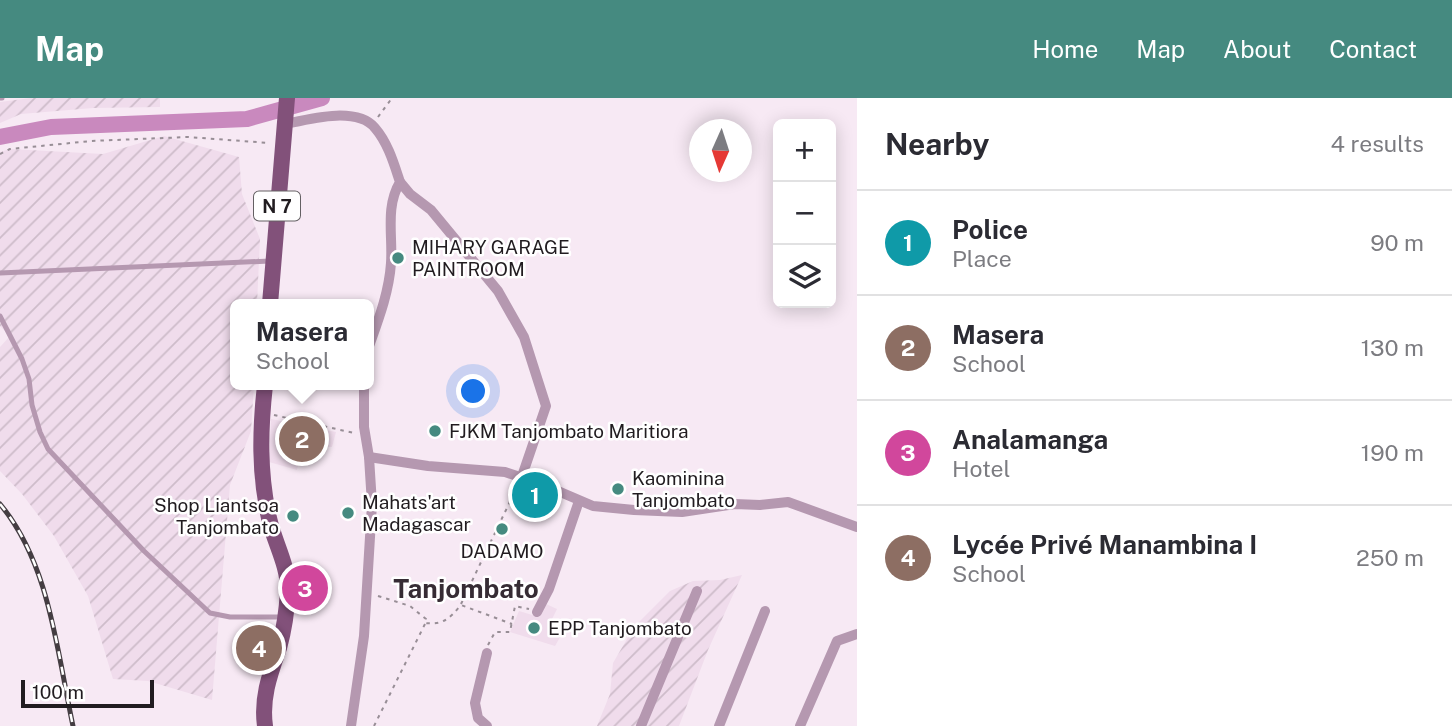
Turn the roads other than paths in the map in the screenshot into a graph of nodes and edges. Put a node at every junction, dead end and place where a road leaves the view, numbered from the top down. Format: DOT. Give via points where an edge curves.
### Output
graph roads {
  1 [pos="287,110"];
  2 [pos="401,182"];
  3 [pos="272,261"];
  4 [pos="0,273"];
  5 [pos="270,299"];
  6 [pos="0,316"];
  7 [pos="374,333"];
  8 [pos="264,390"];
  9 [pos="364,390"];
  10 [pos="369,457"];
  11 [pos="522,479"];
  12 [pos="579,501"];
  13 [pos="857,527"];
  14 [pos="697,592"];
  15 [pos="765,611"];
  16 [pos="537,612"];
  17 [pos="285,617"];
  18 [pos="857,634"];
  19 [pos="486,653"];
  20 [pos="265,726"];
  21 [pos="351,726"];
  22 [pos="487,726"];
  23 [pos="641,726"];
  24 [pos="719,726"];
  25 [pos="800,726"];
  1 -- 2 [label="street" via="359,118 373,125"];
  1 -- 3 [label="main road, N 7"];
  2 -- 7 [label="street" via="390,217 391,264 385,299"];
  2 -- 11 [label="street" via="431,210 498,291 524,337 546,407"];
  3 -- 4 [label="lane"];
  3 -- 5 [label="main road, N 7"];
  6 -- 17 [label="lane" via="22,359 48,449 144,551 210,613"];
  8 -- 17 [label="main road" via="260,472 287,579"];
  9 -- 10 [label="street"];
  10 -- 11 [label="street" via="505,472"];
  10 -- 21 [label="street" via="372,504 364,636"];
  11 -- 12 [label="street"];
  12 -- 13 [label="street" via="682,512 788,502"];
  12 -- 16 [label="street"];
  14 -- 23 [label="street"];
  15 -- 24 [label="street"];
  17 -- 20 [label="main road" via="266,688"];
  18 -- 25 [label="street" via="837,641"];
  19 -- 22 [label="street" via="475,703 478,718"];
}
